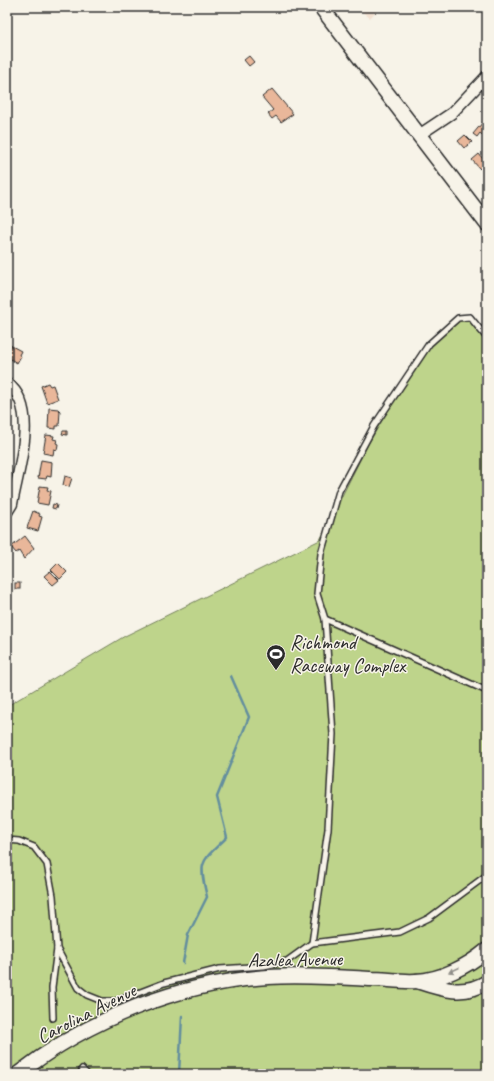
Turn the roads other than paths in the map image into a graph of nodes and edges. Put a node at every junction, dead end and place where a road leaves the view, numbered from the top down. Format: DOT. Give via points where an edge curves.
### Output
graph roads {
  1 [pos="321,7"];
  2 [pos="487,76"];
  3 [pos="419,135"];
  4 [pos="487,224"];
  5 [pos="487,338"];
  6 [pos="7,383"];
  7 [pos="7,512"];
  8 [pos="325,618"];
  9 [pos="487,691"];
  10 [pos="7,840"];
  11 [pos="487,875"];
  12 [pos="312,943"];
  13 [pos="58,949"];
  14 [pos="487,950"];
  15 [pos="417,981"];
  16 [pos="487,982"];
  17 [pos="176,994"];
  18 [pos="53,1018"];
  19 [pos="82,1069"];
  20 [pos="18,1074"];
  21 [pos="87,1074"];
  1 -- 3 [label="street"];
  2 -- 3 [label="street" via="452,113"];
  3 -- 4 [label="street"];
  5 -- 8 [label="lane" via="470,317 458,318 429,344 374,426 339,491 321,554 318,594"];
  6 -- 7 [label="street" via="22,402 25,418 12,504"];
  8 -- 9 [label="lane"];
  8 -- 12 [label="lane" via="333,734 328,829"];
  10 -- 13 [label="lane" via="19,841 34,847 47,864"];
  11 -- 12 [label="lane" via="429,918 400,932"];
  12 -- 13 [label="lane" via="287,961 264,966 220,969 164,984 117,1001 102,1001 86,995 78,988"];
  13 -- 18 [label="lane" via="52,987"];
  14 -- 15 [label="street, Azalea Avenue, one-way" via="476,959 448,973"];
  15 -- 16 [label="street, Azalea Avenue" via="452,991 471,990"];
  15 -- 17 [label="street, Azalea Avenue" via="328,977 267,978 218,984"];
  17 -- 20 [label="street, Carolina Avenue" via="131,1009 102,1023"];
  19 -- 21 [label="lane"];
}
